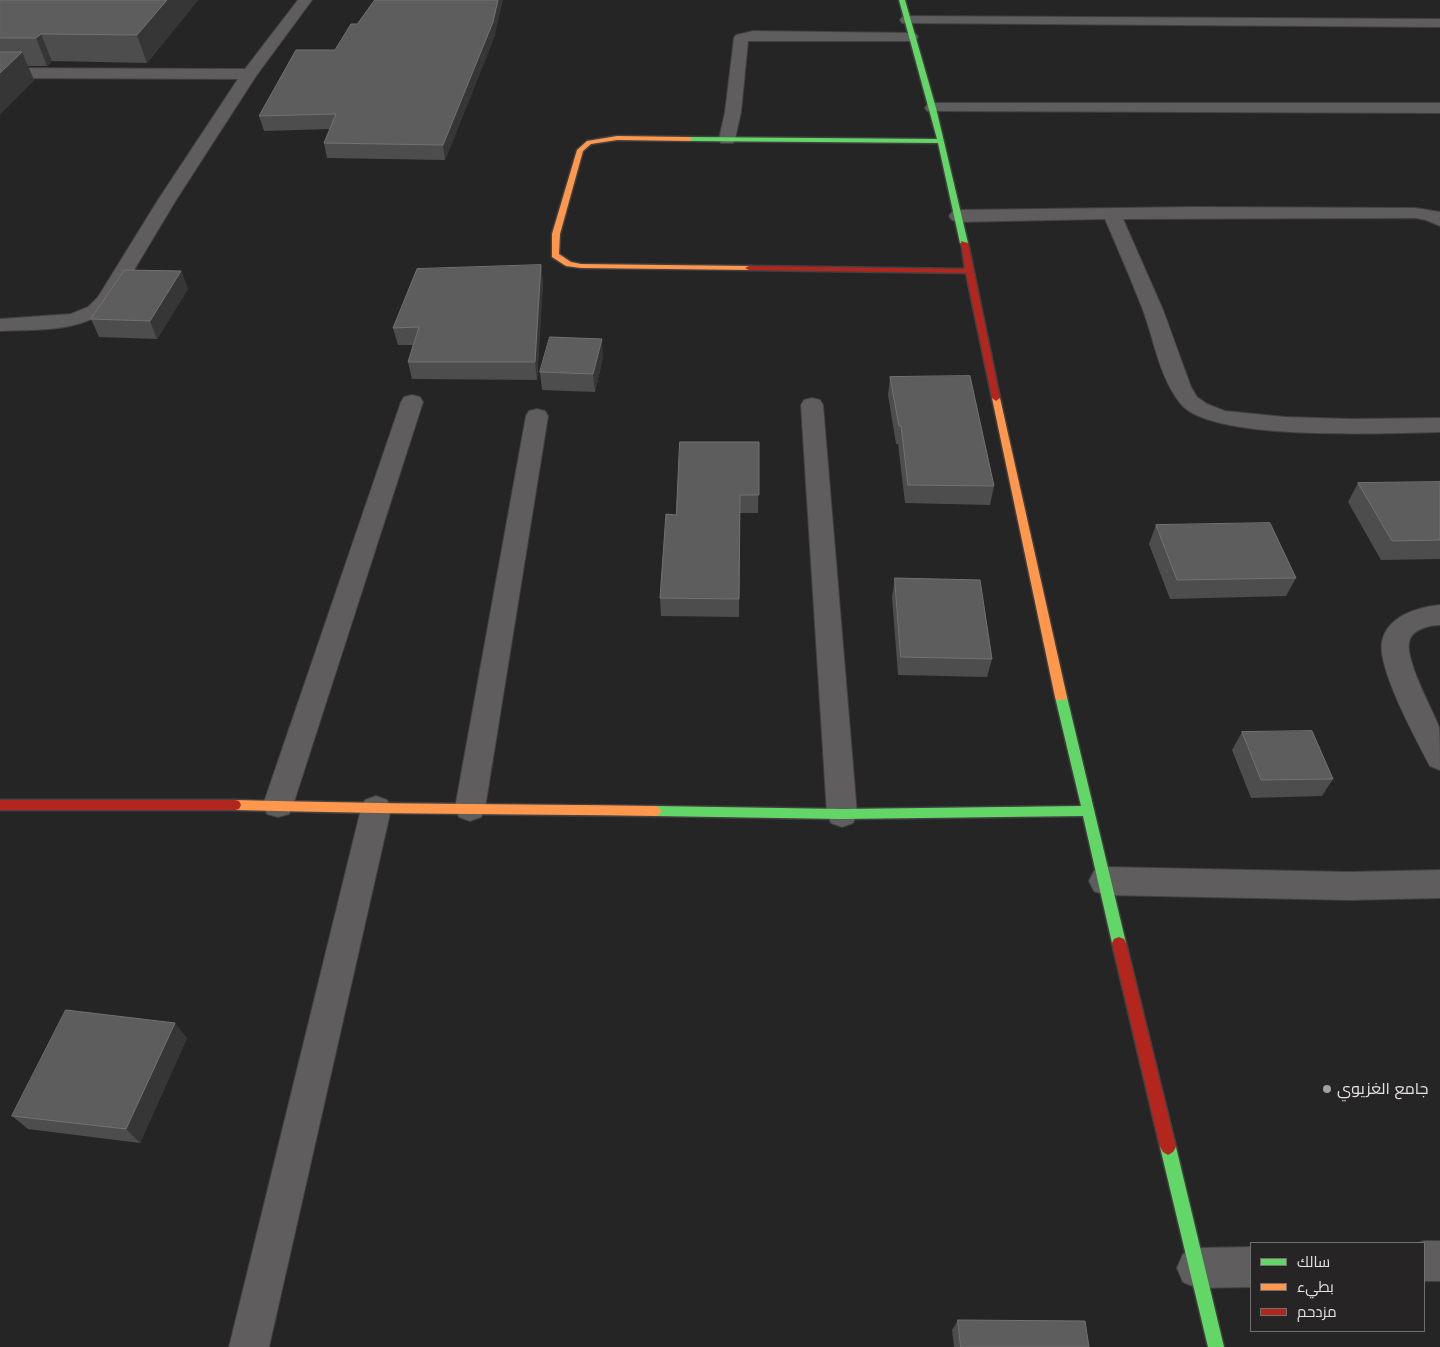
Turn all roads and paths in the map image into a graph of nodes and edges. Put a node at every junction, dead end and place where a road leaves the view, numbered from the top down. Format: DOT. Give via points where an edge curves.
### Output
graph roads {
  1 [pos="305,0"];
  2 [pos="902,0"];
  3 [pos="1098,7"];
  4 [pos="907,20"];
  5 [pos="1106,22"];
  6 [pos="1440,23"];
  7 [pos="911,37"];
  8 [pos="0,73"];
  9 [pos="249,74"];
  10 [pos="933,108"];
  11 [pos="1440,108"];
  12 [pos="727,139"];
  13 [pos="940,141"];
  14 [pos="1112,214"];
  15 [pos="958,216"];
  16 [pos="1440,220"];
  17 [pos="969,271"];
  18 [pos="0,325"];
  19 [pos="412,402"];
  20 [pos="812,405"];
  21 [pos="537,416"];
  22 [pos="1440,425"];
  23 [pos="1440,615"];
  24 [pos="1440,758"];
  25 [pos="0,804"];
  26 [pos="278,805"];
  27 [pos="470,808"];
  28 [pos="376,809"];
  29 [pos="1087,811"];
  30 [pos="842,814"];
  31 [pos="1105,881"];
  32 [pos="1440,884"];
  33 [pos="1425,1261"];
  34 [pos="1440,1261"];
  35 [pos="1250,1266"];
  36 [pos="1197,1268"];
  37 [pos="249,1347"];
  38 [pos="1216,1347"];
  1 -- 9 [label="street"];
  2 -- 4 [label="street"];
  3 -- 5 [label="street"];
  4 -- 5 [label="street"];
  4 -- 7 [label="street"];
  5 -- 6 [label="street"];
  7 -- 10 [label="street"];
  7 -- 12 [label="street" via="753,35 741,38"];
  8 -- 9 [label="street"];
  9 -- 18 [label="street" via="106,301 95,311 75,320"];
  10 -- 11 [label="street"];
  10 -- 13 [label="street"];
  12 -- 13 [label="street"];
  12 -- 17 [label="street" via="617,138 589,142 582,147 556,234 555,255 569,264 580,266"];
  13 -- 15 [label="street"];
  14 -- 15 [label="street"];
  14 -- 16 [label="street" via="1416,213"];
  14 -- 22 [label="street" via="1153,310 1180,387 1193,406 1221,417 1296,426"];
  15 -- 17 [label="street"];
  17 -- 29 [label="street"];
  19 -- 26 [label="street"];
  20 -- 30 [label="street"];
  21 -- 27 [label="street"];
  23 -- 24 [label="street" via="1415,620 1403,629 1395,642 1398,660"];
  25 -- 26 [label="street"];
  26 -- 28 [label="street"];
  27 -- 28 [label="street"];
  27 -- 30 [label="street"];
  28 -- 37 [label="street"];
  29 -- 30 [label="street"];
  29 -- 31 [label="street"];
  31 -- 32 [label="street" via="1350,886"];
  31 -- 36 [label="street"];
  33 -- 34 [label="street"];
  35 -- 36 [label="street"];
  36 -- 38 [label="street"];
}
